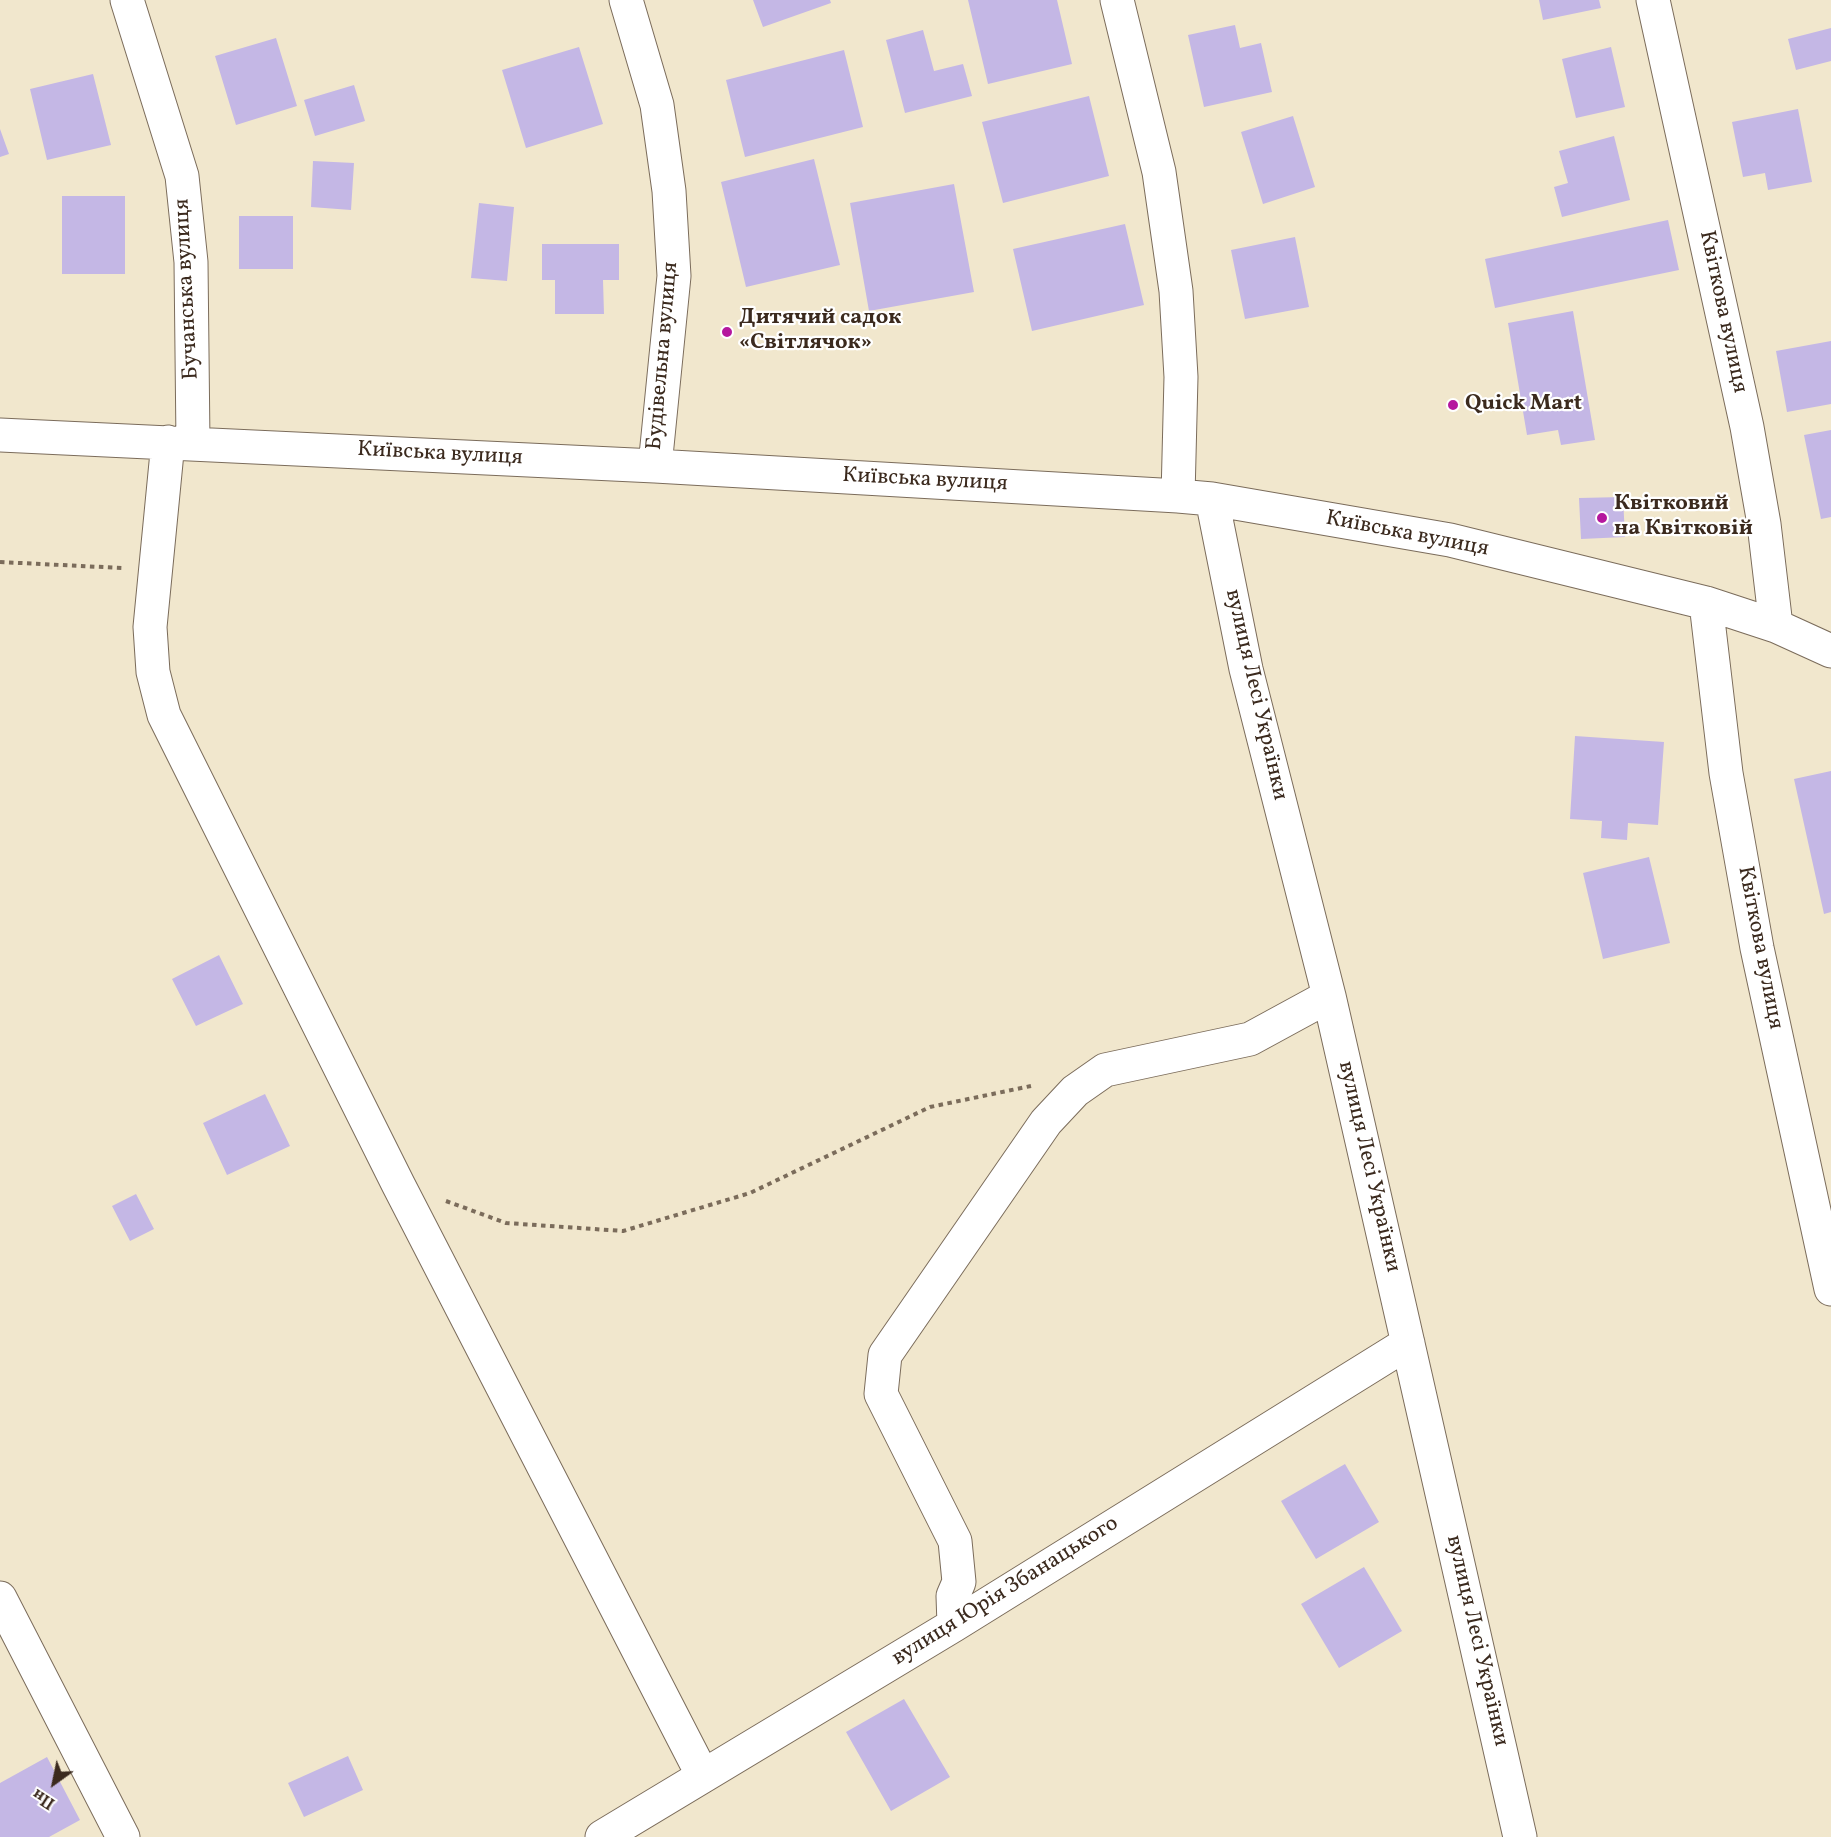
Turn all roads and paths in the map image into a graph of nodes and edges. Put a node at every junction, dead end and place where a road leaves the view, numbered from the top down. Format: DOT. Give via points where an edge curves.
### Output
graph roads {
  1 [pos="127,0"];
  2 [pos="626,0"];
  3 [pos="1117,0"];
  4 [pos="1653,0"];
  5 [pos="0,435"];
  6 [pos="181,443"];
  7 [pos="655,466"];
  8 [pos="1178,496"];
  9 [pos="1212,499"];
  10 [pos="0,562"];
  11 [pos="156,570"];
  12 [pos="1706,603"];
  13 [pos="1776,626"];
  14 [pos="1831,651"];
  15 [pos="1329,996"];
  16 [pos="1035,1085"];
  17 [pos="398,1184"];
  18 [pos="1831,1289"];
  19 [pos="1408,1343"];
  20 [pos="0,1598"];
  21 [pos="954,1625"];
  22 [pos="703,1776"];
  23 [pos="1511,1831"];
  24 [pos="123,1837"];
  25 [pos="602,1837"];
  1 -- 6 [label="street, Бучанська вулиця" via="182,176 191,262"];
  2 -- 7 [label="street, Будівельна вулиця" via="657,105 669,190 674,276"];
  3 -- 8 [label="street" via="1159,171 1176,291 1181,376"];
  4 -- 13 [label="street, Квіткова вулиця" via="1747,427"];
  5 -- 6 [label="street, Київська вулиця"];
  6 -- 7 [label="street, Київська вулиця"];
  6 -- 11 [label="street, Бучанська вулиця"];
  7 -- 8 [label="street, Київська вулиця"];
  8 -- 9 [label="street, Київська вулиця"];
  9 -- 12 [label="street, Київська вулиця" via="1450,540"];
  9 -- 15 [label="street, вулиця Лесі Українки" via="1246,669"];
  10 -- 11 [label="path"];
  11 -- 17 [label="street, Бучанська вулиця" via="150,627 153,672 164,715"];
  12 -- 13 [label="street, Київська вулиця"];
  12 -- 18 [label="street, Квіткова вулиця" via="1726,774 1757,948"];
  13 -- 14 [label="street, Київська вулиця"];
  15 -- 19 [label="street, вулиця Лесі Українки"];
  15 -- 21 [label="street" via="1250,1039 1105,1070 1074,1091 1046,1122 885,1355 881,1394 956,1541 959,1582 953,1596"];
  16 -- 17 [label="path" via="930,1107 750,1193 623,1231 506,1223"];
  17 -- 22 [label="street, Бучанська вулиця"];
  19 -- 21 [label="street, вулиця Юрія Збанацького"];
  19 -- 23 [label="street, вулиця Лесі Українки"];
  20 -- 24 [label="street"];
  21 -- 22 [label="street, вулиця Юрія Збанацького"];
  22 -- 25 [label="street, вулиця Юрія Збанацького"];
}
